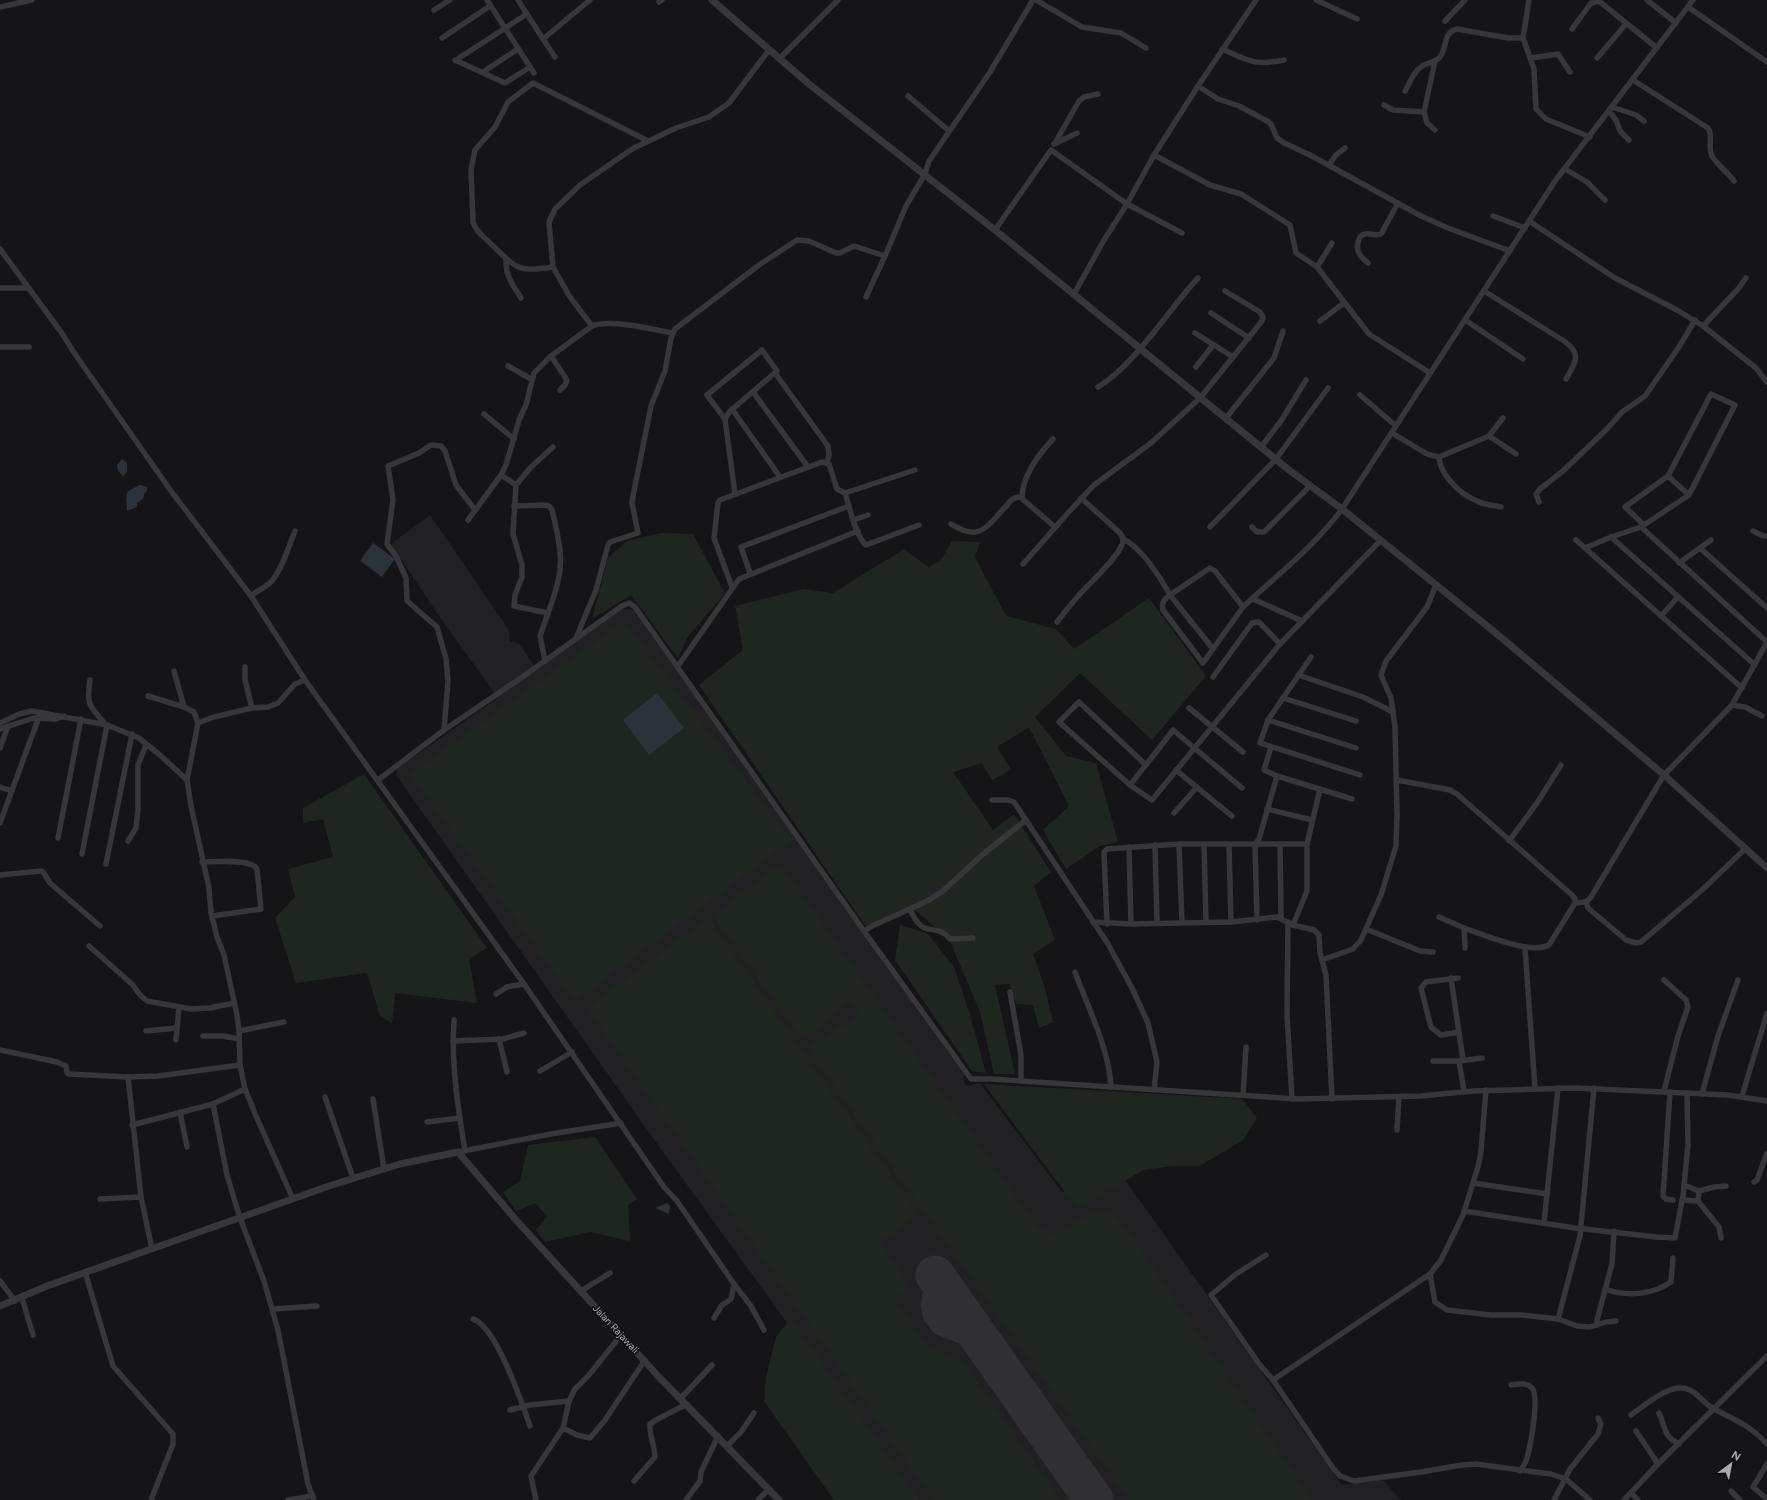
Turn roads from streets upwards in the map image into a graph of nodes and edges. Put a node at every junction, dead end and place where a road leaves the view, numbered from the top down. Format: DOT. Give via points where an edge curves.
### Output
graph roads {
  1 [pos="32,0"];
  2 [pos="487,0"];
  3 [pos="518,0"];
  4 [pos="590,0"];
  5 [pos="712,0"];
  6 [pos="838,0"];
  7 [pos="1033,0"];
  8 [pos="1036,0"];
  9 [pos="1256,0"];
  10 [pos="1316,0"];
  11 [pos="1464,0"];
  12 [pos="1529,0"];
  13 [pos="1595,0"];
  14 [pos="1647,0"];
  15 [pos="1693,0"];
  16 [pos="446,1"];
  17 [pos="490,6"];
  18 [pos="0,7"];
  19 [pos="1688,7"];
  20 [pos="434,10"];
  21 [pos="527,14"];
  22 [pos="1357,19"];
  23 [pos="1445,20"];
  24 [pos="1676,23"];
  25 [pos="1626,24"];
  26 [pos="505,28"];
  27 [pos="1572,29"];
  28 [pos="442,38"];
  29 [pos="1523,38"];
  30 [pos="542,39"];
  31 [pos="518,48"];
  32 [pos="1146,48"];
  33 [pos="1657,48"];
  34 [pos="1222,49"];
  35 [pos="769,50"];
  36 [pos="555,57"];
  37 [pos="780,58"];
  38 [pos="1531,58"];
  39 [pos="1597,58"];
  40 [pos="1284,60"];
  41 [pos="1435,61"];
  42 [pos="1767,62"];
  43 [pos="530,67"];
  44 [pos="483,72"];
  45 [pos="1570,72"];
  46 [pos="534,73"];
  47 [pos="1633,80"];
  48 [pos="1198,86"];
  49 [pos="1405,91"];
  50 [pos="1098,94"];
  51 [pos="908,96"];
  52 [pos="1384,105"];
  53 [pos="1610,109"];
  54 [pos="1424,112"];
  55 [pos="1644,121"];
  56 [pos="1435,130"];
  57 [pos="949,131"];
  58 [pos="1077,133"];
  59 [pos="1590,137"];
  60 [pos="1629,140"];
  61 [pos="648,141"];
  62 [pos="1055,143"];
  63 [pos="1345,148"];
  64 [pos="1051,150"];
  65 [pos="1154,155"];
  66 [pos="1329,165"];
  67 [pos="1565,169"];
  68 [pos="925,174"];
  69 [pos="1734,182"];
  70 [pos="1605,200"];
  71 [pos="1398,203"];
  72 [pos="1127,204"];
  73 [pos="1493,216"];
  74 [pos="1529,221"];
  75 [pos="1525,228"];
  76 [pos="995,230"];
  77 [pos="1182,233"];
  78 [pos="1332,243"];
  79 [pos="0,249"];
  80 [pos="1510,251"];
  81 [pos="885,256"];
  82 [pos="506,260"];
  83 [pos="1368,263"];
  84 [pos="553,267"];
  85 [pos="1317,267"];
  86 [pos="1198,278"];
  87 [pos="1746,278"];
  88 [pos="0,288"];
  89 [pos="28,288"];
  90 [pos="1226,291"];
  91 [pos="1484,291"];
  92 [pos="1074,294"];
  93 [pos="866,297"];
  94 [pos="522,298"];
  95 [pos="1344,303"];
  96 [pos="1211,313"];
  97 [pos="1465,320"];
  98 [pos="1695,320"];
  99 [pos="1320,321"];
  100 [pos="592,326"];
  101 [pos="1703,326"];
  102 [pos="1283,330"];
  103 [pos="672,333"];
  104 [pos="1195,333"];
  105 [pos="1249,338"];
  106 [pos="1213,345"];
  107 [pos="0,346"];
  108 [pos="29,347"];
  109 [pos="1139,348"];
  110 [pos="551,356"];
  111 [pos="1233,357"];
  112 [pos="1523,359"];
  113 [pos="508,366"];
  114 [pos="1196,367"];
  115 [pos="775,373"];
  116 [pos="1430,373"];
  117 [pos="531,379"];
  118 [pos="1566,379"];
  119 [pos="1306,380"];
  120 [pos="1767,382"];
  121 [pos="1098,386"];
  122 [pos="1328,388"];
  123 [pos="560,390"];
  124 [pos="753,392"];
  125 [pos="1360,395"];
  126 [pos="1200,398"];
  127 [pos="732,409"];
  128 [pos="484,414"];
  129 [pos="1226,418"];
  130 [pos="1503,418"];
  131 [pos="725,419"];
  132 [pos="1396,426"];
  133 [pos="1392,433"];
  134 [pos="1489,436"];
  135 [pos="514,439"];
  136 [pos="1053,439"];
  137 [pos="553,448"];
  138 [pos="1261,448"];
  139 [pos="1516,454"];
  140 [pos="1439,457"];
  141 [pos="1276,459"];
  142 [pos="827,462"];
  143 [pos="808,467"];
  144 [pos="915,470"];
  145 [pos="501,475"];
  146 [pos="1668,476"];
  147 [pos="780,478"];
  148 [pos="516,485"];
  149 [pos="1310,486"];
  150 [pos="845,493"];
  151 [pos="735,494"];
  152 [pos="1689,494"];
  153 [pos="1022,498"];
  154 [pos="1081,498"];
  155 [pos="1539,502"];
  156 [pos="514,506"];
  157 [pos="849,506"];
  158 [pos="1501,507"];
  159 [pos="1342,509"];
  160 [pos="474,510"];
  161 [pos="868,515"];
  162 [pos="468,520"];
  163 [pos="854,520"];
  164 [pos="951,524"];
  165 [pos="919,525"];
  166 [pos="1643,526"];
  167 [pos="1055,527"];
  168 [pos="1210,527"];
  169 [pos="1252,527"];
  170 [pos="295,531"];
  171 [pos="858,531"];
  172 [pos="1752,531"];
  173 [pos="1767,536"];
  174 [pos="1611,537"];
  175 [pos="1123,539"];
  176 [pos="1576,540"];
  177 [pos="1711,540"];
  178 [pos="1380,541"];
  179 [pos="1585,548"];
  180 [pos="1700,548"];
  181 [pos="1679,563"];
  182 [pos="1023,564"];
  183 [pos="750,574"];
  184 [pos="1436,585"];
  185 [pos="732,587"];
  186 [pos="1170,595"];
  187 [pos="251,596"];
  188 [pos="1678,597"];
  189 [pos="1253,599"];
  190 [pos="1243,607"];
  191 [pos="1767,608"];
  192 [pos="548,612"];
  193 [pos="1661,616"];
  194 [pos="1302,621"];
  195 [pos="1057,622"];
  196 [pos="576,638"];
  197 [pos="1767,642"];
  198 [pos="1280,644"];
  199 [pos="1213,649"];
  200 [pos="1311,657"];
  201 [pos="545,661"];
  202 [pos="1755,665"];
  203 [pos="678,666"];
  204 [pos="245,667"];
  205 [pos="174,671"];
  206 [pos="1298,675"];
  207 [pos="1213,677"];
  208 [pos="90,680"];
  209 [pos="305,680"];
  210 [pos="1742,688"];
  211 [pos="148,696"];
  212 [pos="1283,698"];
  213 [pos="1732,705"];
  214 [pos="184,707"];
  215 [pos="252,708"];
  216 [pos="1190,708"];
  217 [pos="1393,712"];
  218 [pos="64,716"];
  219 [pos="1762,716"];
  220 [pos="39,717"];
  221 [pos="81,719"];
  222 [pos="1268,720"];
  223 [pos="1356,721"];
  224 [pos="0,723"];
  225 [pos="198,724"];
  226 [pos="107,725"];
  227 [pos="8,726"];
  228 [pos="1211,727"];
  229 [pos="0,729"];
  230 [pos="444,730"];
  231 [pos="132,734"];
  232 [pos="146,745"];
  233 [pos="1271,747"];
  234 [pos="0,748"];
  235 [pos="1356,748"];
  236 [pos="1194,749"];
  237 [pos="1243,752"];
  238 [pos="1146,765"];
  239 [pos="1561,765"];
  240 [pos="1176,770"];
  241 [pos="1360,775"];
  242 [pos="1664,775"];
  243 [pos="1277,776"];
  244 [pos="187,780"];
  245 [pos="378,780"];
  246 [pos="1397,780"];
  247 [pos="1130,785"];
  248 [pos="0,787"];
  249 [pos="1196,787"];
  250 [pos="1242,788"];
  251 [pos="1320,789"];
  252 [pos="12,791"];
  253 [pos="1352,799"];
  254 [pos="992,800"];
  255 [pos="1267,809"];
  256 [pos="1174,813"];
  257 [pos="1232,816"];
  258 [pos="1026,820"];
  259 [pos="1312,820"];
  260 [pos="0,823"];
  261 [pos="58,838"];
  262 [pos="128,841"];
  263 [pos="1509,841"];
  264 [pos="1179,844"];
  265 [pos="1204,844"];
  266 [pos="1255,844"];
  267 [pos="1280,844"];
  268 [pos="1307,844"];
  269 [pos="1155,845"];
  270 [pos="1230,845"];
  271 [pos="1129,847"];
  272 [pos="1745,849"];
  273 [pos="82,854"];
  274 [pos="202,862"];
  275 [pos="106,864"];
  276 [pos="1767,868"];
  277 [pos="0,875"];
  278 [pos="1586,902"];
  279 [pos="1575,903"];
  280 [pos="910,909"];
  281 [pos="212,916"];
  282 [pos="1439,917"];
  283 [pos="1282,918"];
  284 [pos="1257,920"];
  285 [pos="1093,922"];
  286 [pos="1157,922"];
  287 [pos="1182,922"];
  288 [pos="1206,922"];
  289 [pos="1232,922"];
  290 [pos="1107,924"];
  291 [pos="1131,924"];
  292 [pos="1290,924"];
  293 [pos="100,926"];
  294 [pos="1464,928"];
  295 [pos="1366,929"];
  296 [pos="864,931"];
  297 [pos="973,938"];
  298 [pos="89,946"];
  299 [pos="1465,948"];
  300 [pos="1525,948"];
  301 [pos="1433,952"];
  302 [pos="1322,960"];
  303 [pos="1074,972"];
  304 [pos="1451,978"];
  305 [pos="1458,978"];
  306 [pos="1664,980"];
  307 [pos="1738,980"];
  308 [pos="524,984"];
  309 [pos="1010,992"];
  310 [pos="496,994"];
  311 [pos="234,1003"];
  312 [pos="179,1007"];
  313 [pos="1767,1013"];
  314 [pos="454,1020"];
  315 [pos="284,1022"];
  316 [pos="176,1028"];
  317 [pos="146,1031"];
  318 [pos="239,1031"];
  319 [pos="1459,1032"];
  320 [pos="524,1033"];
  321 [pos="203,1036"];
  322 [pos="239,1039"];
  323 [pos="498,1039"];
  324 [pos="176,1040"];
  325 [pos="453,1041"];
  326 [pos="1246,1047"];
  327 [pos="0,1050"];
  328 [pos="572,1052"];
  329 [pos="1482,1058"];
  330 [pos="1433,1061"];
  331 [pos="1461,1061"];
  332 [pos="240,1066"];
  333 [pos="540,1071"];
  334 [pos="507,1072"];
  335 [pos="128,1077"];
  336 [pos="1021,1081"];
  337 [pos="1111,1087"];
  338 [pos="1534,1088"];
  339 [pos="1558,1088"];
  340 [pos="1594,1088"];
  341 [pos="245,1089"];
  342 [pos="1154,1090"];
  343 [pos="1486,1090"];
  344 [pos="1464,1091"];
  345 [pos="1667,1092"];
  346 [pos="1688,1093"];
  347 [pos="1702,1094"];
  348 [pos="1243,1095"];
  349 [pos="1742,1096"];
  350 [pos="325,1097"];
  351 [pos="1399,1097"];
  352 [pos="373,1099"];
  353 [pos="1292,1099"];
  354 [pos="1332,1099"];
  355 [pos="1767,1101"];
  356 [pos="213,1104"];
  357 [pos="180,1112"];
  358 [pos="460,1118"];
  359 [pos="427,1122"];
  360 [pos="621,1123"];
  361 [pos="132,1125"];
  362 [pos="1396,1130"];
  363 [pos="187,1147"];
  364 [pos="461,1151"];
  365 [pos="1767,1153"];
  366 [pos="384,1169"];
  367 [pos="353,1178"];
  368 [pos="1754,1182"];
  369 [pos="1473,1183"];
  370 [pos="1684,1185"];
  371 [pos="1726,1186"];
  372 [pos="1699,1191"];
  373 [pos="1547,1194"];
  374 [pos="141,1197"];
  375 [pos="100,1199"];
  376 [pos="292,1199"];
  377 [pos="1673,1200"];
  378 [pos="1682,1200"];
  379 [pos="1698,1201"];
  380 [pos="1464,1211"];
  381 [pos="240,1218"];
  382 [pos="1544,1223"];
  383 [pos="1581,1228"];
  384 [pos="1614,1231"];
  385 [pos="1721,1238"];
  386 [pos="152,1249"];
  387 [pos="1266,1255"];
  388 [pos="1673,1258"];
  389 [pos="85,1272"];
  390 [pos="610,1273"];
  391 [pos="1430,1274"];
  392 [pos="0,1281"];
  393 [pos="734,1284"];
  394 [pos="1605,1289"];
  395 [pos="581,1291"];
  396 [pos="18,1299"];
  397 [pos="0,1306"];
  398 [pos="317,1306"];
  399 [pos="273,1309"];
  400 [pos="714,1318"];
  401 [pos="473,1319"];
  402 [pos="1558,1319"];
  403 [pos="1616,1321"];
  404 [pos="1596,1325"];
  405 [pos="764,1330"];
  406 [pos="621,1335"];
  407 [pos="33,1336"];
  408 [pos="1767,1356"];
  409 [pos="645,1360"];
  410 [pos="712,1365"];
  411 [pos="1272,1380"];
  412 [pos="1511,1384"];
  413 [pos="681,1398"];
  414 [pos="569,1401"];
  415 [pos="687,1404"];
  416 [pos="524,1407"];
  417 [pos="1713,1409"];
  418 [pos="510,1410"];
  419 [pos="1659,1413"];
  420 [pos="754,1414"];
  421 [pos="1631,1415"];
  422 [pos="1598,1418"];
  423 [pos="530,1426"];
  424 [pos="563,1428"];
  425 [pos="1636,1431"];
  426 [pos="718,1436"];
  427 [pos="1679,1444"];
  428 [pos="1767,1444"];
  429 [pos="727,1446"];
  430 [pos="1658,1464"];
  431 [pos="1767,1464"];
  432 [pos="1520,1471"];
  433 [pos="1566,1479"];
  434 [pos="634,1481"];
  435 [pos="769,1489"];
  436 [pos="1731,1491"];
  437 [pos="1631,1493"];
  438 [pos="313,1498"];
  439 [pos="1767,1499"];
  440 [pos="151,1500"];
  441 [pos="288,1500"];
  442 [pos="536,1500"];
  443 [pos="686,1500"];
  444 [pos="758,1500"];
  445 [pos="779,1500"];
  446 [pos="1554,1500"];
  447 [pos="1590,1500"];
  448 [pos="1624,1500"];
  449 [pos="1638,1500"];
  450 [pos="1740,1500"];
  1 -- 18 [label="street"];
  2 -- 17 [label="street"];
  3 -- 21 [label="street"];
  4 -- 30 [label="street"];
  5 -- 35 [label="street"];
  6 -- 37 [label="street"];
  7 -- 57 [label="street" via="990,72"];
  8 -- 32 [label="street" via="1082,26 1121,33"];
  9 -- 34 [label="street"];
  10 -- 22 [label="street"];
  11 -- 23 [label="street"];
  12 -- 29 [label="street"];
  13 -- 25 [label="street"];
  13 -- 27 [label="street"];
  14 -- 24 [label="street"];
  15 -- 19 [label="street"];
  16 -- 20 [label="street"];
  17 -- 26 [label="street"];
  17 -- 28 [label="street"];
  19 -- 24 [label="street"];
  19 -- 42 [label="street"];
  21 -- 26 [label="street"];
  21 -- 30 [label="street"];
  24 -- 33 [label="street"];
  25 -- 33 [label="street"];
  25 -- 39 [label="street"];
  26 -- 31 [label="street"];
  26 -- 44 [label="street" via="457,59"];
  29 -- 38 [label="street"];
  29 -- 41 [label="street" via="1453,30 1447,36 1442,54"];
  30 -- 36 [label="street"];
  31 -- 43 [label="street"];
  31 -- 44 [label="street"];
  33 -- 47 [label="street"];
  34 -- 40 [label="street" via="1252,63"];
  34 -- 48 [label="street"];
  35 -- 37 [label="street"];
  35 -- 61 [label="street" via="729,103 709,117"];
  37 -- 68 [label="street" via="809,84"];
  38 -- 45 [label="street" via="1558,54"];
  38 -- 59 [label="street" via="1535,75 1535,105 1539,112 1546,119"];
  41 -- 49 [label="street" via="1418,69"];
  41 -- 54 [label="street"];
  43 -- 44 [label="street" via="505,83"];
  43 -- 46 [label="street"];
  47 -- 53 [label="street"];
  47 -- 69 [label="street" via="1708,128 1711,133 1712,156"];
  48 -- 65 [label="street"];
  48 -- 66 [label="street" via="1218,99 1240,106 1263,118 1271,124 1280,140"];
  50 -- 62 [label="street" via="1084,97 1079,101"];
  51 -- 57 [label="street"];
  52 -- 54 [label="street" via="1392,110"];
  53 -- 55 [label="street" via="1636,115"];
  53 -- 59 [label="street"];
  53 -- 60 [label="street" via="1620,131"];
  54 -- 56 [label="street" via="1427,123"];
  57 -- 68 [label="street" via="929,161"];
  58 -- 62 [label="street"];
  59 -- 67 [label="street"];
  61 -- 82 [label="street" via="533,83 508,102 496,127 475,150 471,169 474,226"];
  61 -- 84 [label="street" via="610,163 580,185 555,209 549,222"];
  62 -- 64 [label="street"];
  63 -- 66 [label="street"];
  64 -- 72 [label="street"];
  64 -- 76 [label="street"];
  65 -- 72 [label="street"];
  65 -- 85 [label="street" via="1210,185 1242,194 1290,225 1296,253"];
  66 -- 71 [label="street"];
  67 -- 70 [label="street" via="1587,182"];
  67 -- 74 [label="street"];
  68 -- 76 [label="street"];
  68 -- 81 [label="street" via="906,206"];
  71 -- 80 [label="street" via="1448,228"];
  71 -- 83 [label="street" via="1381,234 1365,234 1360,237 1357,251 1360,258"];
  72 -- 77 [label="street"];
  72 -- 92 [label="street"];
  73 -- 75 [label="street"];
  74 -- 75 [label="street"];
  74 -- 98 [label="street" via="1615,278"];
  75 -- 80 [label="street"];
  76 -- 92 [label="street"];
  78 -- 85 [label="street"];
  79 -- 89 [label="street"];
  80 -- 91 [label="street"];
  81 -- 93 [label="street"];
  81 -- 103 [label="street" via="854,246 840,254 797,240 759,265 684,321"];
  82 -- 84 [label="street" via="527,270"];
  82 -- 94 [label="street" via="506,271 510,281"];
  84 -- 100 [label="street" via="570,297"];
  85 -- 95 [label="street"];
  86 -- 109 [label="street"];
  87 -- 101 [label="street"];
  88 -- 89 [label="street"];
  89 -- 187 [label="street" via="171,491"];
  90 -- 105 [label="street" via="1260,312 1263,317"];
  91 -- 97 [label="street"];
  91 -- 118 [label="street" via="1574,349 1576,357"];
  92 -- 109 [label="street"];
  95 -- 99 [label="street"];
  95 -- 116 [label="street" via="1369,334"];
  96 -- 105 [label="street"];
  97 -- 112 [label="street"];
  97 -- 116 [label="street"];
  98 -- 101 [label="street"];
  98 -- 155 [label="street" via="1645,396 1622,412 1563,471 1540,489 1536,494"];
  100 -- 103 [label="street" via="611,324"];
  100 -- 110 [label="street"];
  101 -- 120 [label="street" via="1756,368"];
  102 -- 129 [label="street" via="1274,358"];
  103 -- 196 [label="street" via="665,371 651,406 633,496 632,504 638,533 610,542 608,545 597,586"];
  104 -- 106 [label="street"];
  105 -- 111 [label="street"];
  106 -- 111 [label="street"];
  106 -- 114 [label="street"];
  107 -- 108 [label="street"];
  109 -- 121 [label="street" via="1107,382"];
  109 -- 126 [label="street"];
  110 -- 117 [label="street" via="539,366"];
  110 -- 123 [label="street" via="567,380"];
  111 -- 126 [label="street"];
  113 -- 117 [label="street"];
  115 -- 124 [label="street"];
  115 -- 131 [label="street" via="777,371 762,350 707,395"];
  115 -- 142 [label="street" via="828,446"];
  116 -- 132 [label="street"];
  117 -- 135 [label="street" via="526,405"];
  119 -- 138 [label="street"];
  122 -- 141 [label="street"];
  124 -- 127 [label="street"];
  124 -- 143 [label="street"];
  125 -- 132 [label="street"];
  126 -- 129 [label="street"];
  126 -- 154 [label="street" via="1151,443 1094,485"];
  127 -- 131 [label="street"];
  127 -- 147 [label="street"];
  128 -- 135 [label="street"];
  129 -- 138 [label="street"];
  130 -- 134 [label="street"];
  131 -- 151 [label="street"];
  132 -- 133 [label="street"];
  133 -- 140 [label="street" via="1427,454"];
  133 -- 159 [label="street"];
  134 -- 139 [label="street"];
  134 -- 140 [label="street"];
  135 -- 145 [label="street"];
  136 -- 153 [label="street" via="1026,478"];
  137 -- 148 [label="street" via="531,467"];
  138 -- 141 [label="street"];
  140 -- 158 [label="street" via="1442,471 1465,494 1485,504"];
  141 -- 149 [label="street"];
  141 -- 168 [label="street"];
  142 -- 143 [label="street"];
  142 -- 150 [label="street" via="837,489"];
  143 -- 147 [label="street"];
  144 -- 150 [label="street"];
  145 -- 148 [label="street"];
  145 -- 160 [label="street"];
  146 -- 152 [label="street"];
  146 -- 152 [label="street" via="1711,394 1735,405"];
  146 -- 166 [label="street" via="1625,507"];
  147 -- 151 [label="street"];
  148 -- 156 [label="street"];
  149 -- 159 [label="street"];
  149 -- 169 [label="street" via="1264,532 1257,532"];
  150 -- 157 [label="street"];
  151 -- 185 [label="street" via="718,503 714,535"];
  152 -- 166 [label="street"];
  153 -- 164 [label="street" via="1011,500 977,533 962,531"];
  153 -- 167 [label="street"];
  154 -- 167 [label="street"];
  154 -- 175 [label="street"];
  156 -- 192 [label="street" via="513,534 522,566 522,577 514,606"];
  156 -- 192 [label="street" via="545,504 552,510 560,540 561,567"];
  157 -- 163 [label="street"];
  157 -- 183 [label="street" via="741,547"];
  159 -- 178 [label="street"];
  159 -- 189 [label="street" via="1309,546"];
  160 -- 162 [label="street"];
  160 -- 230 [label="street" via="456,486 441,446 431,445 388,466 393,500 387,544 396,556 406,578 407,601 437,627 446,659 448,681"];
  161 -- 163 [label="street"];
  163 -- 171 [label="street"];
  165 -- 171 [label="street" via="868,544 862,542"];
  166 -- 174 [label="street"];
  166 -- 181 [label="street"];
  167 -- 182 [label="street"];
  170 -- 187 [label="street" via="275,577"];
  171 -- 183 [label="street"];
  172 -- 173 [label="street"];
  174 -- 179 [label="street"];
  174 -- 188 [label="street"];
  175 -- 186 [label="street" via="1141,553"];
  175 -- 195 [label="street" via="1110,561"];
  176 -- 179 [label="street"];
  177 -- 180 [label="street"];
  178 -- 184 [label="street"];
  178 -- 194 [label="street"];
  179 -- 193 [label="street"];
  180 -- 181 [label="street"];
  180 -- 191 [label="street"];
  181 -- 197 [label="street"];
  183 -- 185 [label="street" via="739,579"];
  184 -- 217 [label="street" via="1427,607 1383,667 1381,675 1391,698"];
  184 -- 242 [label="street"];
  185 -- 203 [label="street"];
  186 -- 190 [label="street" via="1210,568"];
  186 -- 199 [label="street"];
  186 -- 199 [label="street" via="1163,601 1163,610 1203,663"];
  187 -- 209 [label="street"];
  188 -- 193 [label="street"];
  188 -- 202 [label="street"];
  189 -- 190 [label="street"];
  189 -- 194 [label="street"];
  190 -- 199 [label="street"];
  192 -- 201 [label="street" via="540,636"];
  193 -- 210 [label="street"];
  194 -- 198 [label="street"];
  196 -- 201 [label="street"];
  196 -- 203 [label="street" via="622,606 629,604 635,607"];
  197 -- 202 [label="street"];
  198 -- 207 [label="street" via="1260,623 1252,623"];
  198 -- 228 [label="street"];
  200 -- 206 [label="street"];
  201 -- 230 [label="street"];
  202 -- 210 [label="street"];
  203 -- 296 [label="street"];
  204 -- 215 [label="street" via="245,680"];
  205 -- 214 [label="street"];
  206 -- 212 [label="street"];
  206 -- 217 [label="street" via="1363,697"];
  208 -- 226 [label="street" via="89,702"];
  209 -- 215 [label="street" via="292,687 278,703 268,707"];
  209 -- 245 [label="street"];
  210 -- 213 [label="street"];
  211 -- 214 [label="street"];
  212 -- 222 [label="street"];
  212 -- 223 [label="street"];
  213 -- 219 [label="street" via="1745,707"];
  213 -- 242 [label="street"];
  214 -- 225 [label="street" via="195,713"];
  215 -- 225 [label="street" via="214,717"];
  216 -- 228 [label="street"];
  217 -- 246 [label="street"];
  218 -- 220 [label="street" via="56,719"];
  218 -- 221 [label="street"];
  218 -- 224 [label="street" via="32,711"];
  220 -- 227 [label="street"];
  220 -- 252 [label="street"];
  221 -- 226 [label="street"];
  221 -- 261 [label="street"];
  222 -- 233 [label="street" via="1260,741"];
  222 -- 235 [label="street"];
  225 -- 244 [label="street"];
  226 -- 231 [label="street"];
  226 -- 273 [label="street"];
  227 -- 229 [label="street"];
  227 -- 234 [label="street"];
  228 -- 236 [label="street"];
  228 -- 237 [label="street"];
  230 -- 245 [label="street"];
  231 -- 232 [label="street"];
  231 -- 275 [label="street"];
  232 -- 244 [label="street"];
  232 -- 262 [label="street" via="138,765 136,828"];
  233 -- 241 [label="street"];
  233 -- 243 [label="street" via="1264,770"];
  236 -- 238 [label="street" via="1173,730"];
  236 -- 240 [label="street"];
  236 -- 250 [label="street"];
  238 -- 247 [label="street"];
  238 -- 247 [label="street" via="1079,702 1059,722"];
  239 -- 263 [label="street" via="1537,804"];
  240 -- 247 [label="street" via="1152,800"];
  240 -- 249 [label="street"];
  242 -- 272 [label="street"];
  242 -- 278 [label="street"];
  243 -- 251 [label="street"];
  243 -- 255 [label="street"];
  244 -- 274 [label="street"];
  245 -- 308 [label="street"];
  246 -- 263 [label="street" via="1454,792"];
  246 -- 295 [label="street" via="1396,846 1381,895"];
  248 -- 252 [label="street"];
  249 -- 256 [label="street"];
  249 -- 257 [label="street"];
  251 -- 253 [label="street"];
  251 -- 259 [label="street"];
  252 -- 260 [label="street"];
  254 -- 258 [label="street" via="1014,802"];
  255 -- 259 [label="street"];
  255 -- 266 [label="street" via="1259,839"];
  258 -- 280 [label="street" via="982,855 943,891"];
  258 -- 285 [label="street"];
  259 -- 268 [label="street"];
  263 -- 279 [label="street" via="1572,895"];
  264 -- 265 [label="street"];
  264 -- 269 [label="street"];
  264 -- 287 [label="street"];
  265 -- 270 [label="street"];
  265 -- 288 [label="street"];
  266 -- 267 [label="street"];
  266 -- 270 [label="street"];
  266 -- 284 [label="street"];
  267 -- 268 [label="street"];
  267 -- 283 [label="street"];
  268 -- 292 [label="street" via="1307,891"];
  269 -- 271 [label="street"];
  269 -- 286 [label="street"];
  270 -- 289 [label="street"];
  271 -- 290 [label="street" via="1105,851"];
  271 -- 291 [label="street"];
  272 -- 276 [label="street"];
  272 -- 278 [label="street" via="1641,942 1626,940 1588,908"];
  274 -- 281 [label="street" via="209,888"];
  274 -- 281 [label="street" via="246,863 254,865 257,869 261,909"];
  277 -- 293 [label="street" via="44,872 50,883"];
  278 -- 279 [label="street"];
  279 -- 300 [label="street" via="1549,945 1544,948"];
  280 -- 296 [label="street"];
  280 -- 297 [label="street" via="917,922 925,929 941,931 950,939"];
  281 -- 311 [label="street" via="224,955"];
  282 -- 294 [label="street"];
  283 -- 284 [label="street"];
  283 -- 292 [label="street"];
  284 -- 289 [label="street"];
  285 -- 290 [label="street"];
  285 -- 342 [label="street" via="1108,944 1148,1023 1157,1062"];
  286 -- 287 [label="street"];
  286 -- 291 [label="street"];
  287 -- 288 [label="street"];
  288 -- 289 [label="street"];
  290 -- 291 [label="street"];
  292 -- 302 [label="street" via="1317,932"];
  292 -- 353 [label="street" via="1287,1015"];
  294 -- 299 [label="street"];
  294 -- 300 [label="street"];
  295 -- 301 [label="street" via="1420,951"];
  295 -- 302 [label="street" via="1353,949"];
  296 -- 336 [label="street" via="969,1078"];
  298 -- 312 [label="street" via="148,1001"];
  300 -- 338 [label="street"];
  302 -- 354 [label="street" via="1326,975"];
  303 -- 337 [label="street" via="1100,1040 1110,1073"];
  304 -- 305 [label="street"];
  304 -- 319 [label="street"];
  304 -- 319 [label="street" via="1426,982 1421,988 1431,1027 1440,1035"];
  306 -- 345 [label="street" via="1686,1000 1688,1007 1678,1036"];
  307 -- 347 [label="street" via="1718,1036"];
  308 -- 310 [label="street" via="507,987"];
  308 -- 328 [label="street"];
  309 -- 336 [label="street" via="1020,1055"];
  311 -- 312 [label="street" via="210,1008"];
  311 -- 318 [label="street"];
  312 -- 316 [label="street"];
  313 -- 349 [label="street"];
  314 -- 325 [label="street"];
  315 -- 318 [label="street"];
  316 -- 317 [label="street"];
  316 -- 324 [label="street"];
  318 -- 322 [label="street"];
  319 -- 331 [label="street"];
  320 -- 323 [label="street"];
  321 -- 322 [label="street"];
  322 -- 332 [label="street"];
  323 -- 325 [label="street"];
  323 -- 334 [label="street"];
  325 -- 358 [label="street"];
  326 -- 348 [label="street"];
  327 -- 335 [label="street" via="57,1062 66,1066 69,1074"];
  328 -- 333 [label="street"];
  328 -- 360 [label="street"];
  329 -- 331 [label="street"];
  330 -- 331 [label="street"];
  331 -- 344 [label="street"];
  332 -- 335 [label="street" via="182,1074"];
  332 -- 341 [label="street"];
  335 -- 361 [label="street"];
  336 -- 337 [label="street"];
  337 -- 342 [label="street"];
  338 -- 339 [label="street"];
  338 -- 343 [label="street"];
  339 -- 340 [label="street"];
  339 -- 373 [label="street"];
  340 -- 345 [label="street"];
  340 -- 383 [label="street"];
  341 -- 356 [label="street"];
  341 -- 376 [label="street"];
  342 -- 348 [label="street"];
  343 -- 344 [label="street"];
  343 -- 369 [label="street" via="1481,1151"];
  344 -- 351 [label="street"];
  345 -- 346 [label="street"];
  345 -- 377 [label="street" via="1662,1196"];
  346 -- 347 [label="street"];
  346 -- 370 [label="street" via="1688,1144"];
  347 -- 349 [label="street"];
  348 -- 353 [label="street"];
  349 -- 355 [label="street"];
  350 -- 367 [label="street"];
  351 -- 354 [label="street"];
  351 -- 362 [label="street"];
  352 -- 366 [label="street"];
  353 -- 354 [label="street"];
  356 -- 357 [label="street"];
  356 -- 381 [label="street" via="227,1175"];
  357 -- 361 [label="street"];
  357 -- 363 [label="street"];
  358 -- 359 [label="street"];
  358 -- 364 [label="street"];
  360 -- 364 [label="street"];
  360 -- 393 [label="street"];
  361 -- 374 [label="street"];
  364 -- 366 [label="street"];
  364 -- 395 [label="street, Jalan Rajawali"];
  365 -- 368 [label="street"];
  366 -- 367 [label="street"];
  367 -- 376 [label="street"];
  369 -- 373 [label="street"];
  369 -- 380 [label="street"];
  370 -- 372 [label="street"];
  370 -- 378 [label="street"];
  371 -- 372 [label="street"];
  372 -- 379 [label="street"];
  373 -- 382 [label="street"];
  374 -- 375 [label="street"];
  374 -- 386 [label="street"];
  376 -- 381 [label="street"];
  378 -- 379 [label="street"];
  378 -- 384 [label="street" via="1675,1238"];
  379 -- 385 [label="street" via="1719,1227"];
  380 -- 382 [label="street"];
  380 -- 391 [label="street" via="1441,1260"];
  381 -- 386 [label="street"];
  381 -- 399 [label="street"];
  382 -- 383 [label="street"];
  383 -- 384 [label="street"];
  383 -- 402 [label="street"];
  384 -- 394 [label="street" via="1612,1264"];
  386 -- 389 [label="street"];
  387 -- 411 [label="street" via="1236,1274 1211,1295"];
  388 -- 394 [label="street" via="1671,1282 1660,1289 1628,1294"];
  389 -- 396 [label="street"];
  389 -- 440 [label="street" via="113,1366 173,1434 173,1444"];
  390 -- 395 [label="street"];
  391 -- 402 [label="street" via="1435,1302 1447,1310"];
  391 -- 411 [label="street"];
  392 -- 396 [label="street"];
  393 -- 400 [label="street" via="730,1299 722,1305"];
  393 -- 405 [label="street" via="751,1306"];
  394 -- 404 [label="street"];
  395 -- 406 [label="street, Jalan Rajawali"];
  396 -- 397 [label="street"];
  396 -- 407 [label="street" via="28,1317"];
  398 -- 399 [label="street"];
  399 -- 438 [label="street"];
  401 -- 416 [label="street" via="484,1327 496,1345"];
  402 -- 404 [label="street" via="1577,1326"];
  403 -- 404 [label="street"];
  406 -- 409 [label="street, Jalan Rajawali"];
  406 -- 414 [label="street" via="575,1389"];
  408 -- 417 [label="street"];
  409 -- 413 [label="street, Jalan Rajawali"];
  409 -- 424 [label="street" via="590,1438"];
  410 -- 413 [label="street"];
  411 -- 432 [label="street" via="1333,1468 1348,1480 1374,1479 1476,1464"];
  412 -- 432 [label="street" via="1524,1383 1532,1388 1534,1394 1535,1408 1528,1455"];
  413 -- 415 [label="street, Jalan Rajawali"];
  414 -- 416 [label="street"];
  414 -- 424 [label="street"];
  415 -- 426 [label="street, Jalan Rajawali"];
  415 -- 434 [label="street" via="650,1424 649,1433 655,1447 655,1457"];
  416 -- 418 [label="street"];
  416 -- 423 [label="street"];
  417 -- 421 [label="street" via="1691,1390 1681,1388 1670,1390"];
  417 -- 427 [label="street"];
  417 -- 428 [label="street" via="1747,1426"];
  419 -- 427 [label="street" via="1667,1436"];
  420 -- 429 [label="street"];
  422 -- 433 [label="street" via="1601,1424 1598,1434 1570,1469"];
  424 -- 442 [label="street" via="531,1475"];
  425 -- 430 [label="street"];
  426 -- 429 [label="street, Jalan Rajawali"];
  426 -- 443 [label="street" via="701,1472 700,1481"];
  427 -- 430 [label="street"];
  429 -- 435 [label="street, Jalan Rajawali"];
  430 -- 437 [label="street"];
  431 -- 439 [label="street" via="1753,1487"];
  432 -- 433 [label="street" via="1551,1474"];
  433 -- 446 [label="street"];
  433 -- 447 [label="street"];
  435 -- 444 [label="street"];
  435 -- 445 [label="street, Jalan Rajawali"];
  436 -- 450 [label="street"];
  437 -- 448 [label="street"];
  437 -- 449 [label="street"];
  438 -- 441 [label="street"];
}
